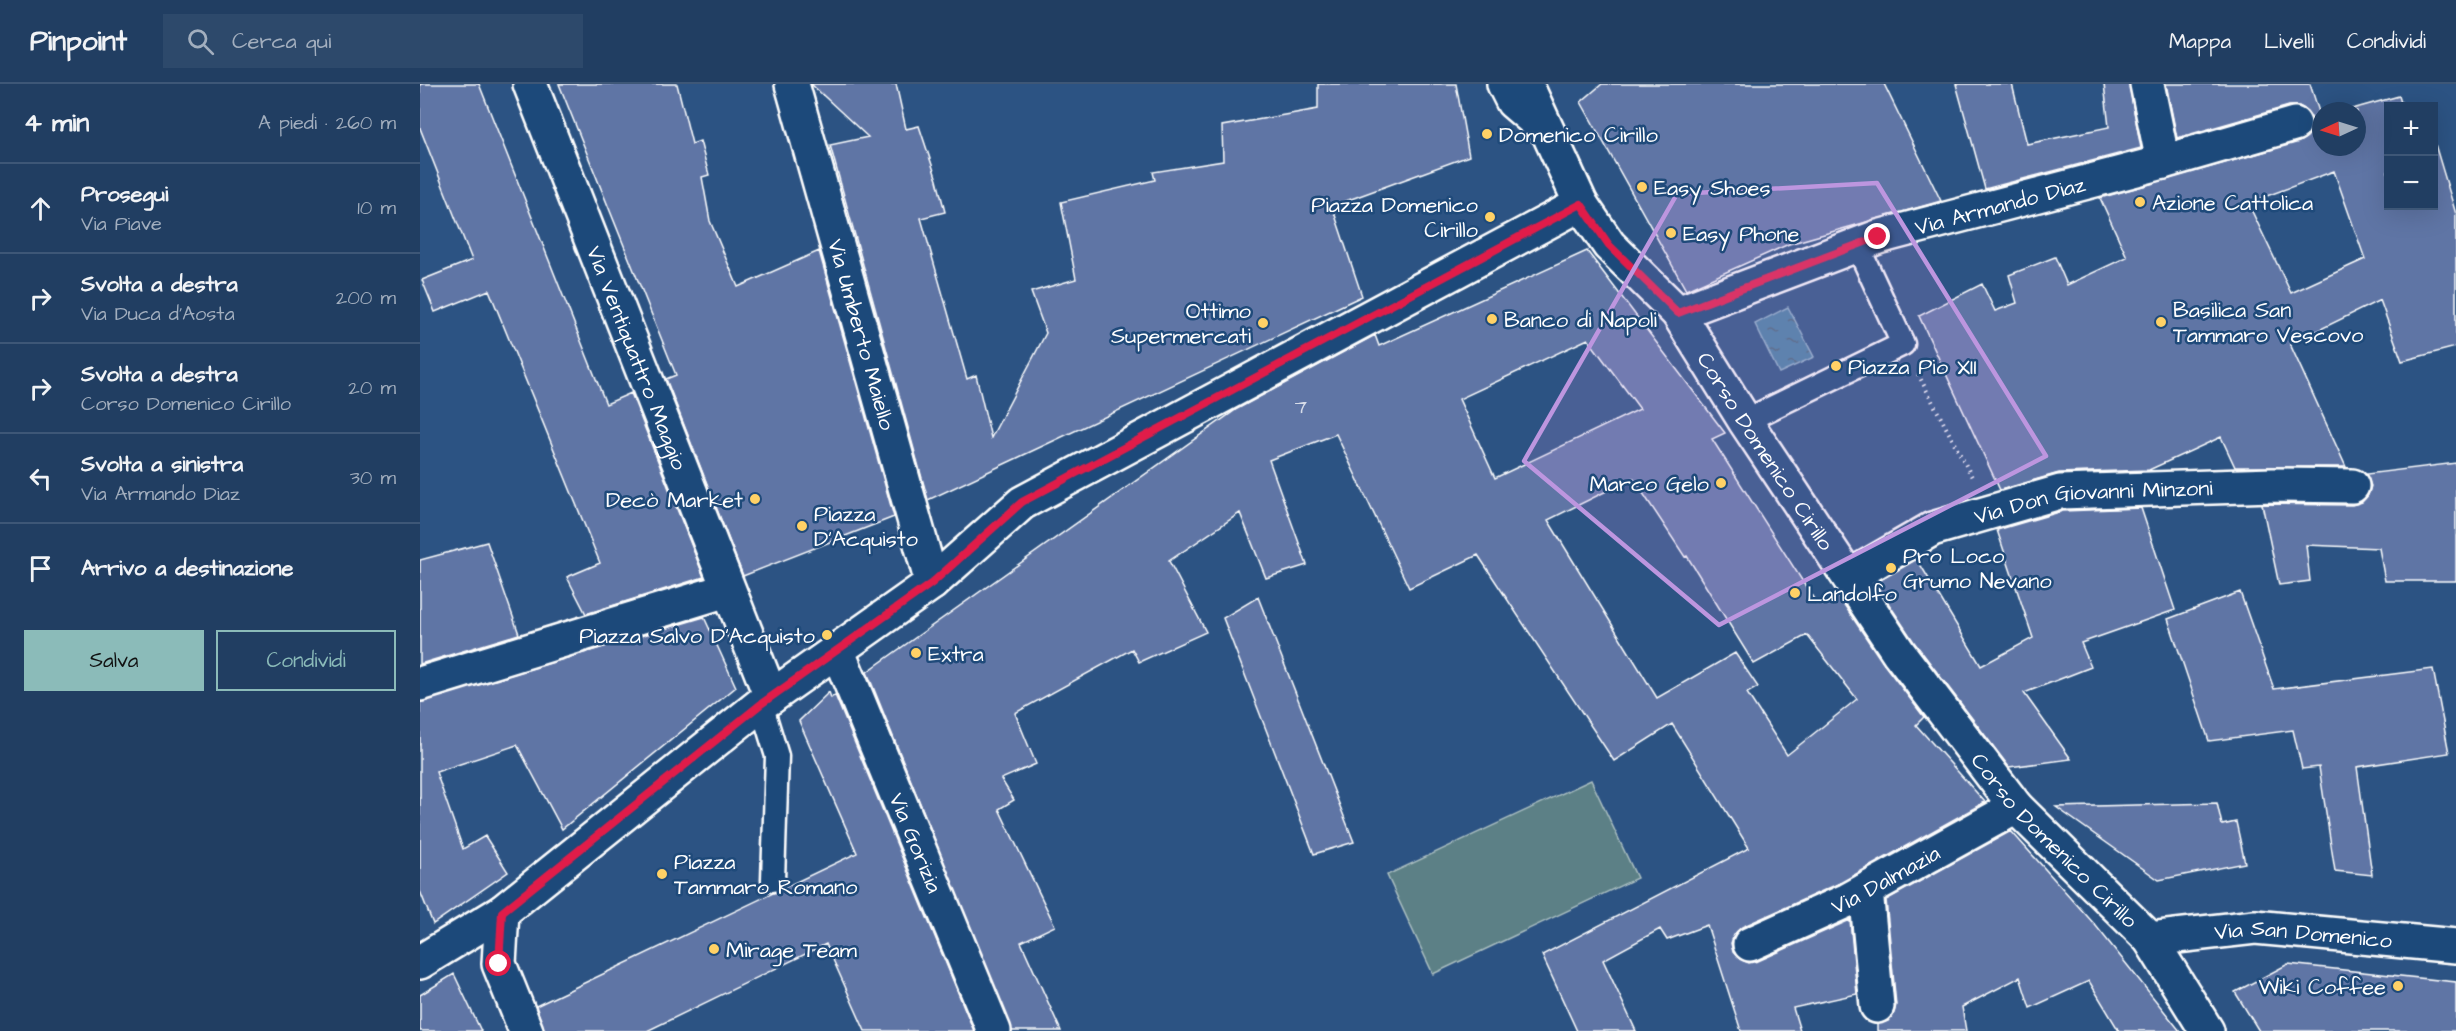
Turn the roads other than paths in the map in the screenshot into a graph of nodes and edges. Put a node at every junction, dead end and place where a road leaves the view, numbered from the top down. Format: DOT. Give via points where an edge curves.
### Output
graph roads {
  1 [pos="530,84"];
  2 [pos="792,84"];
  3 [pos="1504,84"];
  4 [pos="1526,84"];
  5 [pos="2147,84"];
  6 [pos="2294,124"];
  7 [pos="1547,131"];
  8 [pos="2163,162"];
  9 [pos="1581,204"];
  10 [pos="1857,245"];
  11 [pos="1678,313"];
  12 [pos="1744,421"];
  13 [pos="2352,486"];
  14 [pos="1849,577"];
  15 [pos="932,583"];
  16 [pos="727,590"];
  17 [pos="838,652"];
  18 [pos="420,684"];
  19 [pos="766,701"];
  20 [pos="2016,807"];
  21 [pos="773,879"];
  22 [pos="1866,890"];
  23 [pos="502,912"];
  24 [pos="2150,939"];
  25 [pos="1750,944"];
  26 [pos="2456,946"];
  27 [pos="420,962"];
  28 [pos="1877,1006"];
  29 [pos="526,1031"];
  30 [pos="994,1031"];
  31 [pos="2207,1031"];
  1 -- 16 [label="street, Via Ventiquattro Maggio"];
  2 -- 15 [label="street, Via Umberto Maiello"];
  3 -- 7 [label="street" via="1513,102"];
  4 -- 7 [label="street, Corso Domenico Cirillo"];
  5 -- 8 [label="street"];
  6 -- 8 [label="street, Via Armando Diaz"];
  7 -- 9 [label="street, Corso Domenico Cirillo"];
  8 -- 10 [label="street, Via Armando Diaz"];
  9 -- 11 [label="street, Corso Domenico Cirillo" via="1609,245"];
  9 -- 15 [label="street" via="1022,502"];
  10 -- 11 [label="street, Via Armando Diaz"];
  10 -- 12 [label="lane" via="1903,345"];
  11 -- 12 [label="street, Corso Domenico Cirillo"];
  12 -- 14 [label="street, Corso Domenico Cirillo"];
  13 -- 14 [label="street, Via Don Giovanni Minzoni" via="2060,492 1932,529"];
  14 -- 20 [label="street, Corso Domenico Cirillo" via="1899,653"];
  15 -- 17 [label="street"];
  16 -- 18 [label="street"];
  16 -- 19 [label="street, Via Ventiquattro Maggio"];
  17 -- 19 [label="street"];
  17 -- 30 [label="street, Via Gorizia"];
  19 -- 21 [label="lane" via="777,756"];
  19 -- 23 [label="street"];
  20 -- 22 [label="street, Via Dalmazia"];
  20 -- 24 [label="street, Corso Domenico Cirillo"];
  22 -- 25 [label="street, Via Dalmazia"];
  22 -- 28 [label="street"];
  23 -- 27 [label="street"];
  23 -- 29 [label="street" via="499,964"];
  24 -- 26 [label="street, Via San Domenico" via="2255,927"];
  24 -- 31 [label="street, Corso Domenico Cirillo"];
}
